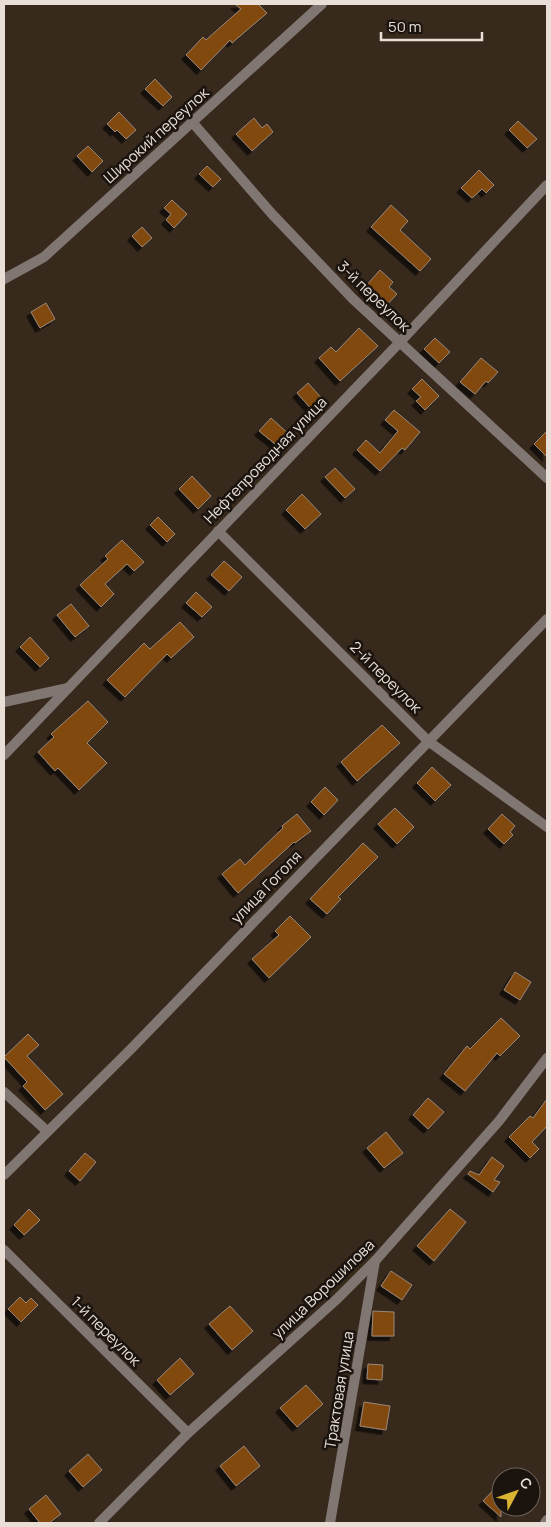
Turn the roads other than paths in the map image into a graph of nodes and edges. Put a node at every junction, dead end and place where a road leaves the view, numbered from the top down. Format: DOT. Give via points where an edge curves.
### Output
graph roads {
  1 [pos="322,4"];
  2 [pos="193,122"];
  3 [pos="547,185"];
  4 [pos="4,280"];
  5 [pos="400,342"];
  6 [pos="547,478"];
  7 [pos="218,531"];
  8 [pos="547,619"];
  9 [pos="68,688"];
  10 [pos="4,702"];
  11 [pos="428,741"];
  12 [pos="4,755"];
  13 [pos="547,828"];
  14 [pos="547,1058"];
  15 [pos="4,1092"];
  16 [pos="47,1131"];
  17 [pos="4,1174"];
  18 [pos="4,1250"];
  19 [pos="375,1261"];
  20 [pos="188,1433"];
  21 [pos="547,1520"];
  22 [pos="100,1523"];
  23 [pos="330,1523"];
  24 [pos="545,1523"];
  1 -- 2 [label="street, Широкий переулок"];
  2 -- 4 [label="street, Широкий переулок" via="44,257"];
  2 -- 5 [label="street, 3-й переулок" via="272,214 353,299"];
  3 -- 5 [label="street, Нефтепроводная улица"];
  5 -- 6 [label="street, 3-й переулок"];
  5 -- 7 [label="street, Нефтепроводная улица"];
  7 -- 9 [label="street, Нефтепроводная улица"];
  7 -- 11 [label="street, 2-й переулок"];
  8 -- 11 [label="street, улица Гоголя"];
  9 -- 10 [label="street"];
  9 -- 12 [label="street, Нефтепроводная улица"];
  11 -- 13 [label="street, 2-й переулок"];
  11 -- 16 [label="street, улица Гоголя" via="131,1049"];
  14 -- 19 [label="street, улица Ворошилова" via="498,1121"];
  15 -- 16 [label="street"];
  16 -- 17 [label="street, улица Гоголя"];
  18 -- 20 [label="street, 1-й переулок"];
  19 -- 20 [label="street, улица Ворошилова"];
  19 -- 23 [label="street, Трактовая улица"];
  20 -- 22 [label="street, улица Ворошилова"];
  21 -- 24 [label="street"];
}
